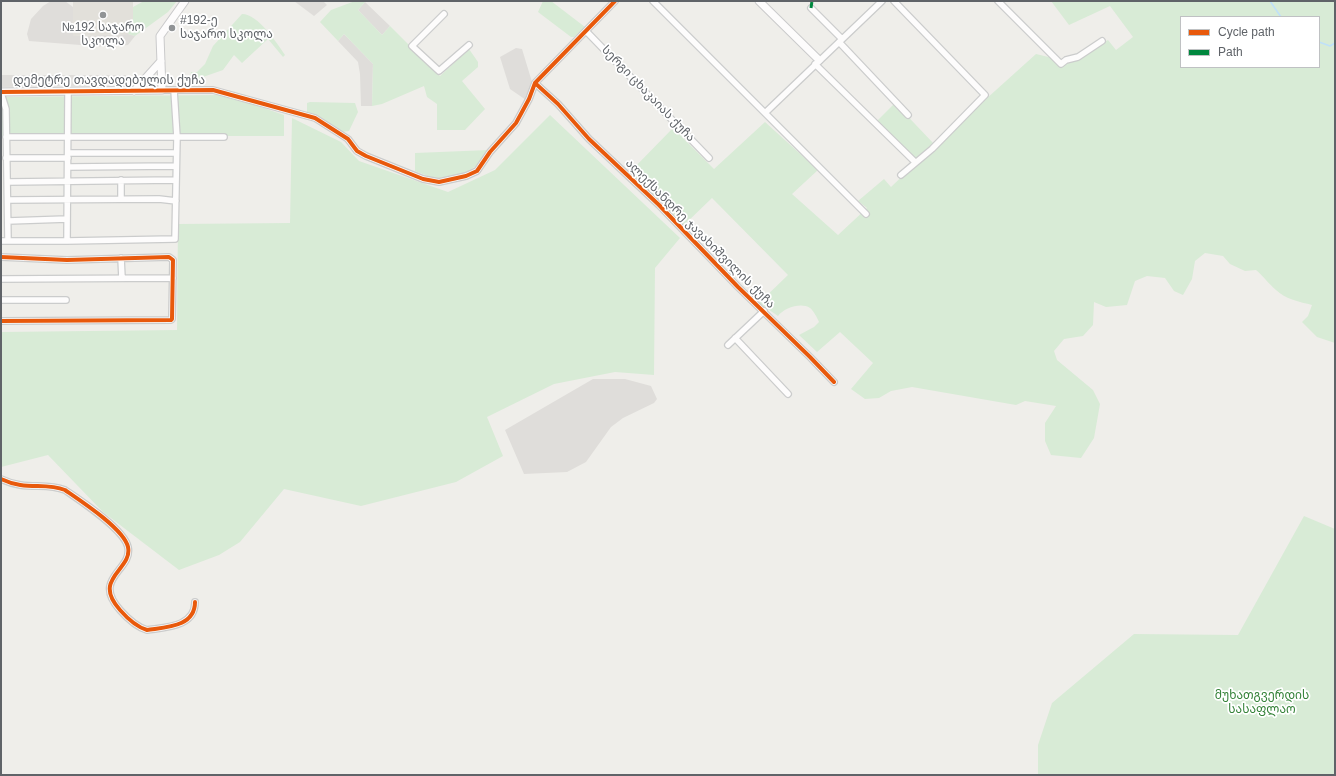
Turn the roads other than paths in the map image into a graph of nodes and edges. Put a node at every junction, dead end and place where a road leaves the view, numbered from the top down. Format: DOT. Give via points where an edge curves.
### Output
graph roads {
  1 [pos="185,1"];
  2 [pos="615,1"];
  3 [pos="653,1"];
  4 [pos="759,1"];
  5 [pos="882,1"];
  6 [pos="894,1"];
  7 [pos="998,1"];
  8 [pos="811,8"];
  9 [pos="444,14"];
  10 [pos="586,31"];
  11 [pos="840,41"];
  12 [pos="1102,41"];
  13 [pos="468,45"];
  14 [pos="161,61"];
  15 [pos="817,62"];
  16 [pos="535,83"];
  17 [pos="162,90"];
  18 [pos="174,90"];
  19 [pos="134,91"];
  20 [pos="68,92"];
  21 [pos="1,93"];
  22 [pos="765,113"];
  23 [pos="908,115"];
  24 [pos="6,137"];
  25 [pos="68,137"];
  26 [pos="177,137"];
  27 [pos="224,137"];
  28 [pos="176,153"];
  29 [pos="68,156"];
  30 [pos="6,158"];
  31 [pos="709,158"];
  32 [pos="915,162"];
  33 [pos="176,166"];
  34 [pos="68,167"];
  35 [pos="901,175"];
  36 [pos="121,180"];
  37 [pos="176,180"];
  38 [pos="68,181"];
  39 [pos="8,182"];
  40 [pos="68,199"];
  41 [pos="121,199"];
  42 [pos="8,200"];
  43 [pos="176,201"];
  44 [pos="866,214"];
  45 [pos="8,220"];
  46 [pos="67,220"];
  47 [pos="1,241"];
  48 [pos="8,241"];
  49 [pos="67,241"];
  50 [pos="1,257"];
  51 [pos="121,258"];
  52 [pos="122,278"];
  53 [pos="173,278"];
  54 [pos="1,279"];
  55 [pos="1,300"];
  56 [pos="66,300"];
  57 [pos="764,311"];
  58 [pos="1,321"];
  59 [pos="735,338"];
  60 [pos="728,345"];
  61 [pos="834,382"];
  62 [pos="788,394"];
  63 [pos="1,479"];
  64 [pos="195,602"];
  1 -- 14 [label="street" via="160,36"];
  2 -- 10 [label="street, დემეტრე თავდადებულის ქუჩა"];
  3 -- 22 [label="street"];
  4 -- 15 [label="street"];
  5 -- 11 [label="street"];
  6 -- 32 [label="street" via="984,95 932,149"];
  7 -- 12 [label="street" via="1061,64 1078,57"];
  8 -- 11 [label="street"];
  9 -- 13 [label="street" via="412,46 439,72"];
  10 -- 16 [label="street, დემეტრე თავდადებულის ქუჩა"];
  10 -- 31 [label="street, სერგი ცხაკაიას ქუჩა"];
  11 -- 15 [label="street"];
  11 -- 23 [label="street"];
  14 -- 17 [label="street"];
  14 -- 19 [label="street"];
  15 -- 22 [label="street"];
  15 -- 32 [label="street"];
  16 -- 18 [label="street, დემეტრე თავდადებულის ქუჩა" via="516,123 477,171 439,182 423,179 356,153 348,139 315,118 213,90"];
  16 -- 57 [label="street, ალექსანდრე ჯავახიშვილის ქუჩა"];
  17 -- 18 [label="street, დემეტრე თავდადებულის ქუჩა"];
  17 -- 19 [label="street, დემეტრე თავდადებულის ქუჩა"];
  18 -- 26 [label="street"];
  19 -- 20 [label="street, დემეტრე თავდადებულის ქუჩა"];
  20 -- 21 [label="street, დემეტრე თავდადებულის ქუჩა"];
  20 -- 25 [label="street"];
  21 -- 24 [label="street" via="6,109"];
  22 -- 44 [label="street"];
  24 -- 25 [label="street"];
  24 -- 30 [label="street"];
  25 -- 26 [label="street"];
  25 -- 29 [label="street"];
  26 -- 27 [label="street"];
  26 -- 28 [label="street"];
  28 -- 29 [label="street"];
  28 -- 33 [label="street"];
  29 -- 30 [label="street"];
  29 -- 34 [label="street"];
  30 -- 39 [label="street"];
  32 -- 35 [label="street"];
  33 -- 34 [label="street"];
  33 -- 37 [label="street"];
  34 -- 38 [label="street"];
  36 -- 37 [label="street"];
  36 -- 38 [label="street"];
  36 -- 41 [label="street"];
  37 -- 43 [label="street"];
  38 -- 39 [label="street"];
  38 -- 40 [label="street"];
  39 -- 42 [label="street"];
  40 -- 41 [label="street"];
  40 -- 42 [label="street"];
  40 -- 46 [label="street"];
  41 -- 43 [label="street"];
  42 -- 45 [label="street"];
  43 -- 49 [label="street" via="175,239"];
  45 -- 46 [label="street"];
  45 -- 48 [label="street"];
  46 -- 49 [label="street"];
  47 -- 48 [label="street"];
  48 -- 49 [label="street"];
  50 -- 51 [label="street" via="67,260"];
  51 -- 52 [label="street"];
  51 -- 53 [label="street" via="172,258"];
  52 -- 53 [label="street"];
  52 -- 54 [label="street"];
  53 -- 58 [label="street" via="172,319 167,321"];
  55 -- 56 [label="street"];
  57 -- 59 [label="street"];
  57 -- 61 [label="street, ალექსანდრე ჯავახიშვილის ქუჩა"];
  59 -- 60 [label="street"];
  59 -- 62 [label="street"];
  63 -- 64 [label="street" via="13,485 56,486 65,490 119,532 128,547 128,553 111,584 110,596 122,613 142,629 183,623 195,610"];
}
